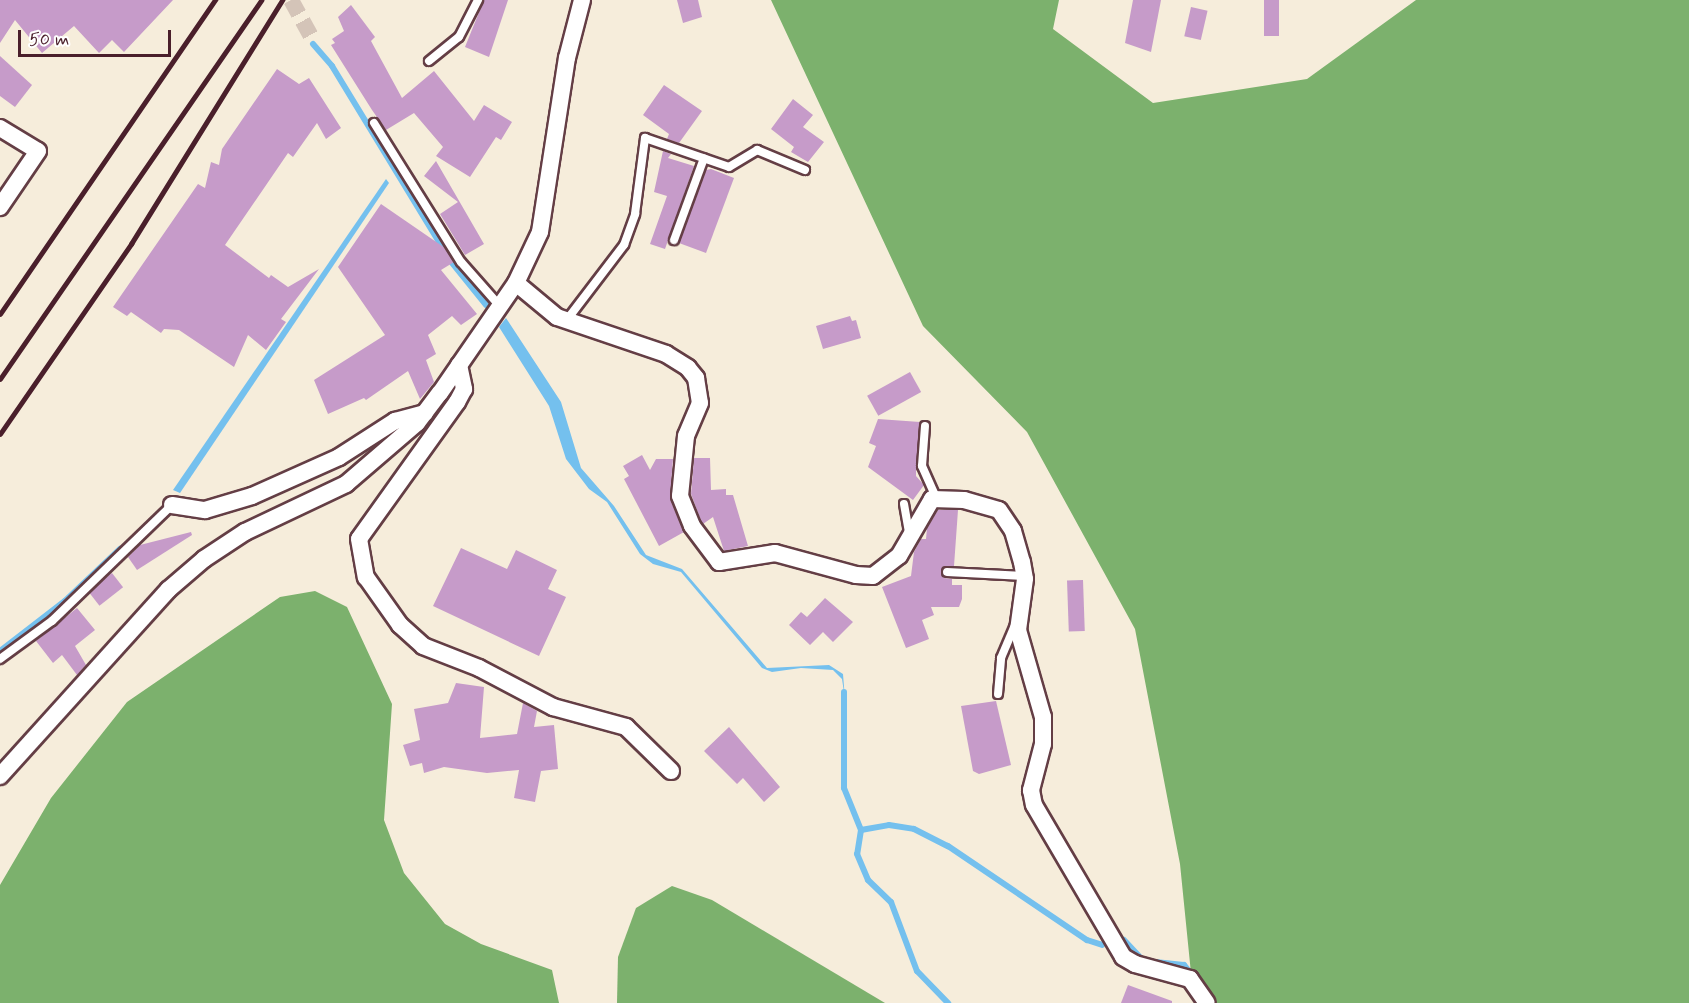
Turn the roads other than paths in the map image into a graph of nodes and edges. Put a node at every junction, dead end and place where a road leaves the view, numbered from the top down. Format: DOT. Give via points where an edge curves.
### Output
graph roads {
  1 [pos="478,0"];
  2 [pos="582,0"];
  3 [pos="429,61"];
  4 [pos="374,123"];
  5 [pos="0,128"];
  6 [pos="704,158"];
  7 [pos="805,170"];
  8 [pos="0,207"];
  9 [pos="674,240"];
  10 [pos="516,283"];
  11 [pos="498,304"];
  12 [pos="566,322"];
  13 [pos="459,365"];
  14 [pos="425,413"];
  15 [pos="925,426"];
  16 [pos="937,499"];
  17 [pos="904,504"];
  18 [pos="172,505"];
  19 [pos="909,533"];
  20 [pos="946,572"];
  21 [pos="1024,576"];
  22 [pos="1019,618"];
  23 [pos="0,659"];
  24 [pos="998,694"];
  25 [pos="671,771"];
  26 [pos="0,776"];
  27 [pos="1207,1003"];
  1 -- 3 [label="lane" via="459,37"];
  2 -- 10 [label="street" via="567,58 540,232"];
  4 -- 11 [label="lane" via="461,262"];
  5 -- 8 [label="street" via="38,151"];
  6 -- 7 [label="lane" via="729,167 757,150"];
  6 -- 9 [label="lane"];
  6 -- 12 [label="lane" via="649,137 643,140 638,198 624,245"];
  10 -- 11 [label="street"];
  10 -- 12 [label="street"];
  11 -- 13 [label="street"];
  12 -- 19 [label="street" via="666,354 696,378 700,403 686,436 680,496 692,526 719,562 775,553 873,576 899,556"];
  13 -- 14 [label="street"];
  13 -- 25 [label="street" via="464,389 457,402 359,539 366,577 400,625 423,646 479,668 553,707 626,727"];
  14 -- 18 [label="street" via="395,421 339,457 252,496 205,510"];
  14 -- 26 [label="street" via="346,484 244,532 204,559 168,590"];
  15 -- 16 [label="lane" via="922,466"];
  16 -- 19 [label="street" via="932,499"];
  16 -- 21 [label="street" via="964,500 999,510 1019,545"];
  17 -- 19 [label="lane"];
  18 -- 23 [label="lane" via="52,621"];
  20 -- 21 [label="lane"];
  21 -- 22 [label="street"];
  22 -- 24 [label="lane" via="1001,658"];
  22 -- 27 [label="street" via="1018,630 1043,717 1043,744 1031,790 1034,805 1123,957 1190,979"];
}
